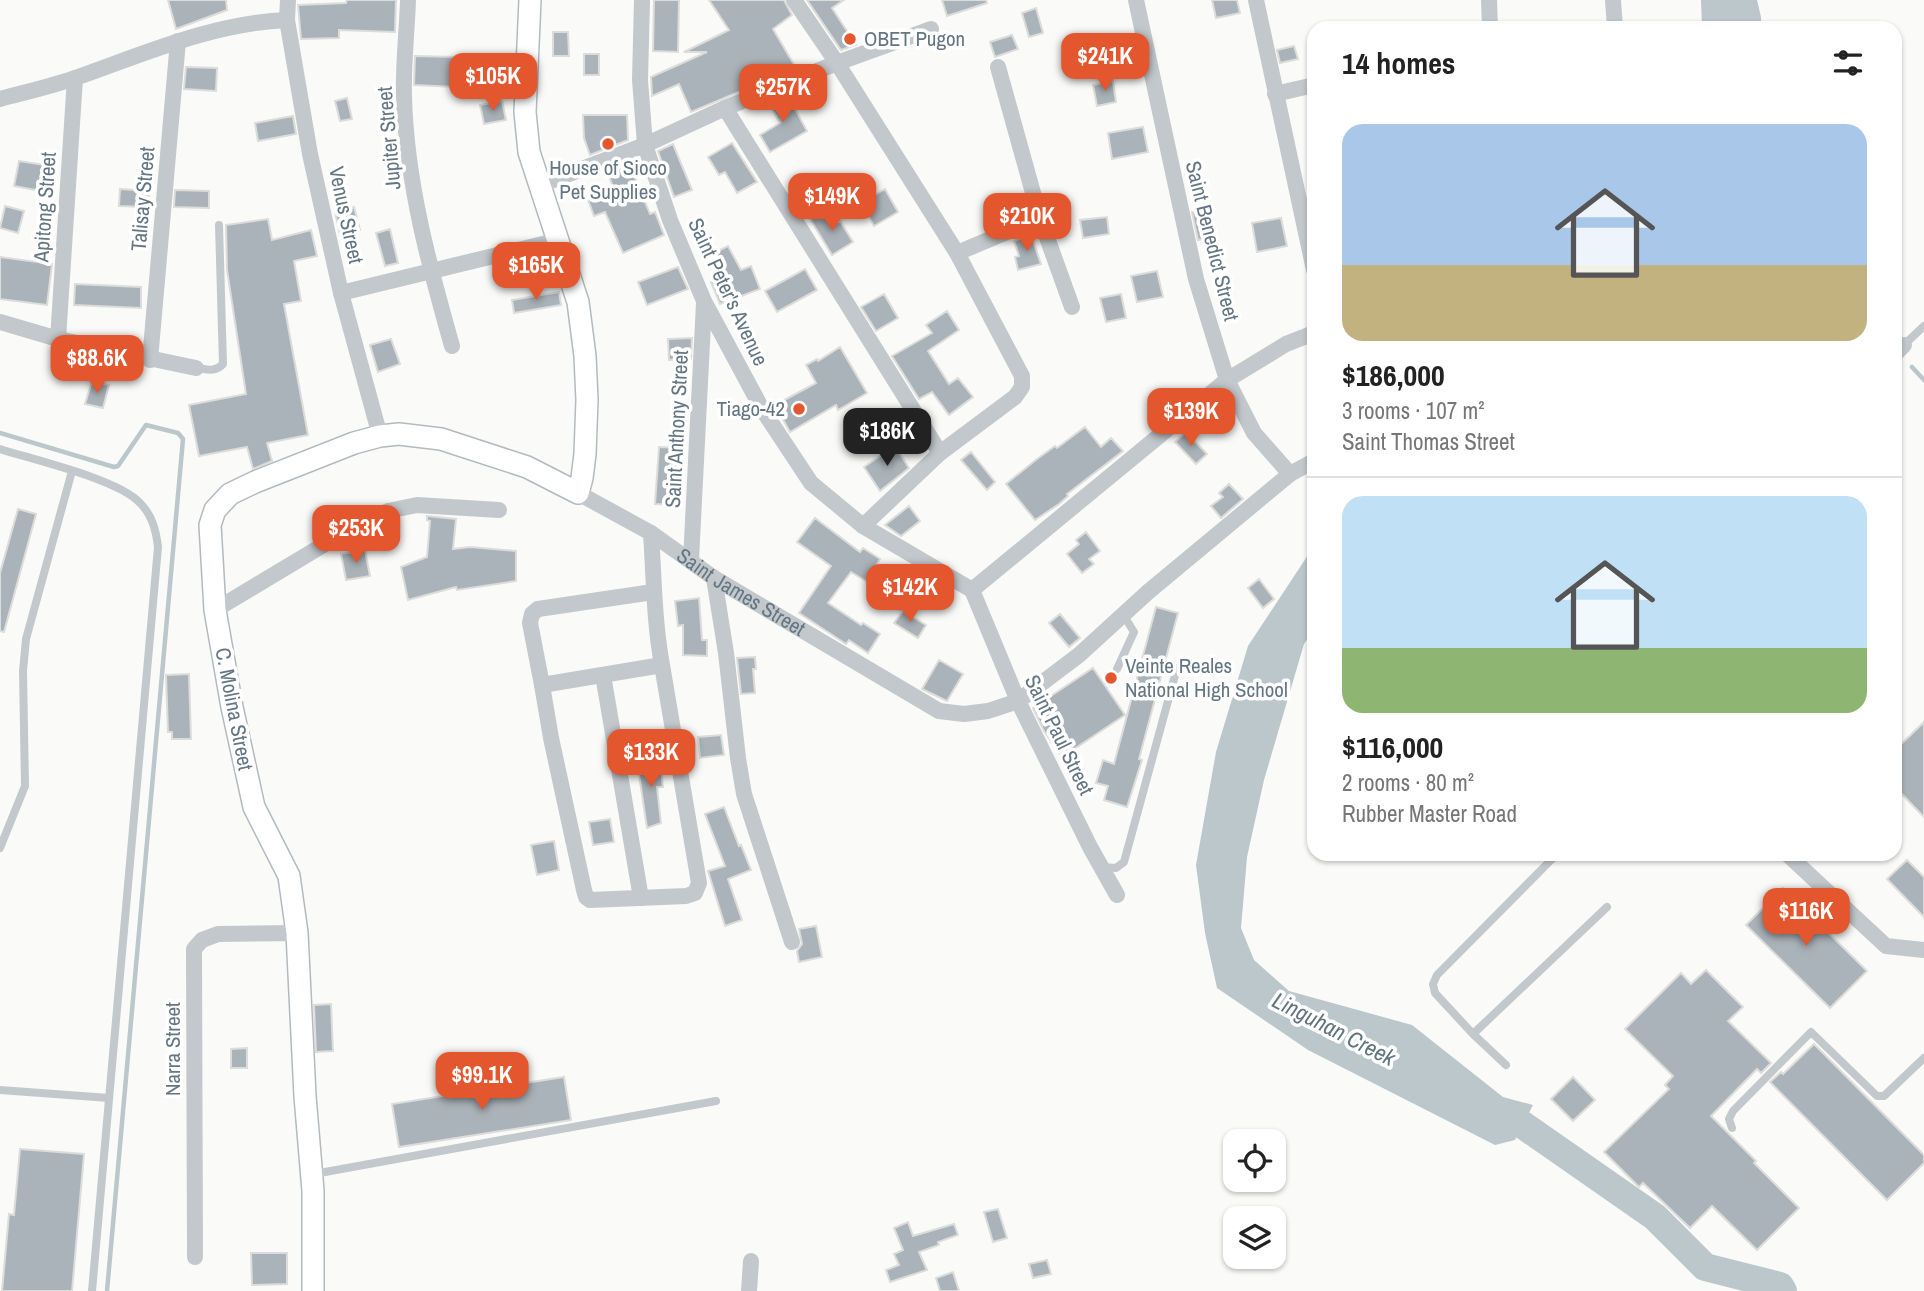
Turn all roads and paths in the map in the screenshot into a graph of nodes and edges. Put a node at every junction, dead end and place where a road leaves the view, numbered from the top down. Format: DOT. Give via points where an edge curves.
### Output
graph roads {
  1 [pos="288,0"];
  2 [pos="408,0"];
  3 [pos="530,0"];
  4 [pos="642,0"];
  5 [pos="794,0"];
  6 [pos="1136,0"];
  7 [pos="1256,0"];
  8 [pos="1489,0"];
  9 [pos="1613,0"];
  10 [pos="287,20"];
  11 [pos="1490,21"];
  12 [pos="1614,21"];
  13 [pos="931,29"];
  14 [pos="178,41"];
  15 [pos="837,63"];
  16 [pos="998,67"];
  17 [pos="75,78"];
  18 [pos="1307,87"];
  19 [pos="1275,94"];
  20 [pos="0,99"];
  21 [pos="725,108"];
  22 [pos="645,145"];
  23 [pos="540,185"];
  24 [pos="1307,211"];
  25 [pos="1040,218"];
  26 [pos="219,225"];
  27 [pos="559,240"];
  28 [pos="957,253"];
  29 [pos="431,270"];
  30 [pos="341,293"];
  31 [pos="704,301"];
  32 [pos="1072,307"];
  33 [pos="0,321"];
  34 [pos="1924,326"];
  35 [pos="1307,336"];
  36 [pos="58,339"];
  37 [pos="452,346"];
  38 [pos="1902,347"];
  39 [pos="150,360"];
  40 [pos="195,368"];
  41 [pos="1227,380"];
  42 [pos="380,436"];
  43 [pos="0,449"];
  44 [pos="940,453"];
  45 [pos="1307,464"];
  46 [pos="72,471"];
  47 [pos="1290,474"];
  48 [pos="578,493"];
  49 [pos="499,510"];
  50 [pos="863,526"];
  51 [pos="651,533"];
  52 [pos="691,560"];
  53 [pos="714,578"];
  54 [pos="972,590"];
  55 [pos="653,592"];
  56 [pos="215,610"];
  57 [pos="1124,615"];
  58 [pos="662,666"];
  59 [pos="1177,668"];
  60 [pos="1117,669"];
  61 [pos="603,675"];
  62 [pos="542,685"];
  63 [pos="1018,701"];
  64 [pos="0,848"];
  65 [pos="1550,861"];
  66 [pos="1795,861"];
  67 [pos="1102,867"];
  68 [pos="1117,895"];
  69 [pos="641,898"];
  70 [pos="1607,906"];
  71 [pos="297,933"];
  72 [pos="792,942"];
  73 [pos="1924,950"];
  74 [pos="1474,1034"];
  75 [pos="1924,1058"];
  76 [pos="1506,1065"];
  77 [pos="0,1091"];
  78 [pos="109,1098"];
  79 [pos="716,1101"];
  80 [pos="1732,1128"];
  81 [pos="311,1175"];
  82 [pos="195,1257"];
  83 [pos="751,1261"];
  84 [pos="92,1291"];
  85 [pos="313,1291"];
  86 [pos="749,1291"];
  1 -- 10 [label="street, Venus Street"];
  2 -- 29 [label="street, Jupiter Street" via="404,96 412,183"];
  3 -- 23 [label="street" via="526,130"];
  4 -- 22 [label="street, Saint Peter's Avenue" via="640,79"];
  5 -- 15 [label="street"];
  6 -- 41 [label="street, Saint Benedict Street" via="1196,279"];
  7 -- 19 [label="street"];
  8 -- 11 [label="street"];
  9 -- 12 [label="street"];
  10 -- 14 [label="street" via="256,21"];
  10 -- 30 [label="street, Venus Street"];
  13 -- 15 [label="street"];
  14 -- 17 [label="street"];
  14 -- 39 [label="street, Talisay Street"];
  15 -- 21 [label="street"];
  15 -- 28 [label="street"];
  16 -- 25 [label="street"];
  17 -- 20 [label="street"];
  17 -- 36 [label="street, Apitong Street"];
  18 -- 19 [label="street"];
  19 -- 24 [label="street"];
  21 -- 22 [label="street"];
  21 -- 44 [label="street"];
  22 -- 23 [label="street"];
  22 -- 31 [label="street, Saint Peter's Avenue"];
  23 -- 27 [label="street"];
  25 -- 28 [label="street"];
  25 -- 32 [label="street"];
  26 -- 40 [label="lane" via="223,364 213,370"];
  27 -- 29 [label="street"];
  27 -- 48 [label="street" via="578,302 585,356 585,454"];
  28 -- 44 [label="street" via="1022,376 1015,397"];
  29 -- 30 [label="street"];
  29 -- 37 [label="street, Jupiter Street"];
  30 -- 42 [label="street, Venus Street"];
  31 -- 50 [label="street, Saint Peter's Avenue" via="762,409 811,483"];
  31 -- 52 [label="street, Saint Anthony Street"];
  33 -- 36 [label="street"];
  34 -- 38 [label="lane"];
  35 -- 41 [label="street"];
  36 -- 39 [label="street"];
  39 -- 40 [label="street"];
  41 -- 47 [label="street, Saint Benedict Street" via="1254,433"];
  41 -- 54 [label="street"];
  42 -- 48 [label="street, C. Molina Street" via="441,439 527,467"];
  42 -- 56 [label="street, C. Molina Street" via="255,482 221,503 210,525"];
  43 -- 46 [label="lane"];
  44 -- 50 [label="street"];
  45 -- 47 [label="street, Saint James Street"];
  46 -- 64 [label="lane" via="26,639 25,786"];
  46 -- 78 [label="lane" via="119,487 139,502 153,523 158,547"];
  47 -- 57 [label="street, Saint James Street"];
  48 -- 51 [label="street, Saint James Street"];
  49 -- 56 [label="street" via="417,505 388,511"];
  50 -- 54 [label="street, Saint Peter's Avenue"];
  51 -- 52 [label="street, Saint James Street"];
  51 -- 55 [label="street"];
  52 -- 53 [label="street, Saint James Street"];
  53 -- 63 [label="street, Saint James Street" via="939,712 988,711"];
  53 -- 72 [label="street" via="744,794"];
  54 -- 63 [label="street, Saint Paul Street"];
  55 -- 58 [label="street"];
  55 -- 62 [label="street" via="532,614"];
  56 -- 71 [label="street, C. Molina Street" via="254,807 289,876"];
  57 -- 60 [label="lane" via="1134,632"];
  57 -- 63 [label="street, Saint James Street"];
  58 -- 61 [label="street"];
  58 -- 69 [label="street" via="699,883 695,892 685,896"];
  59 -- 67 [label="lane" via="1124,862 1116,868"];
  61 -- 62 [label="street"];
  61 -- 69 [label="street"];
  62 -- 69 [label="street" via="586,897"];
  63 -- 67 [label="street, Saint Paul Street"];
  65 -- 74 [label="lane" via="1433,984 1435,993"];
  66 -- 73 [label="street" via="1886,946"];
  67 -- 68 [label="street, Saint Paul Street"];
  70 -- 74 [label="lane"];
  71 -- 81 [label="street, C. Molina Street"];
  71 -- 82 [label="street, Narra Street" via="218,934 194,948"];
  74 -- 76 [label="lane"];
  75 -- 80 [label="lane" via="1884,1096 1877,1096 1811,1032 1732,1111"];
  77 -- 78 [label="lane"];
  78 -- 84 [label="lane"];
  79 -- 81 [label="lane"];
  81 -- 85 [label="street, C. Molina Street"];
  83 -- 86 [label="street"];
}
